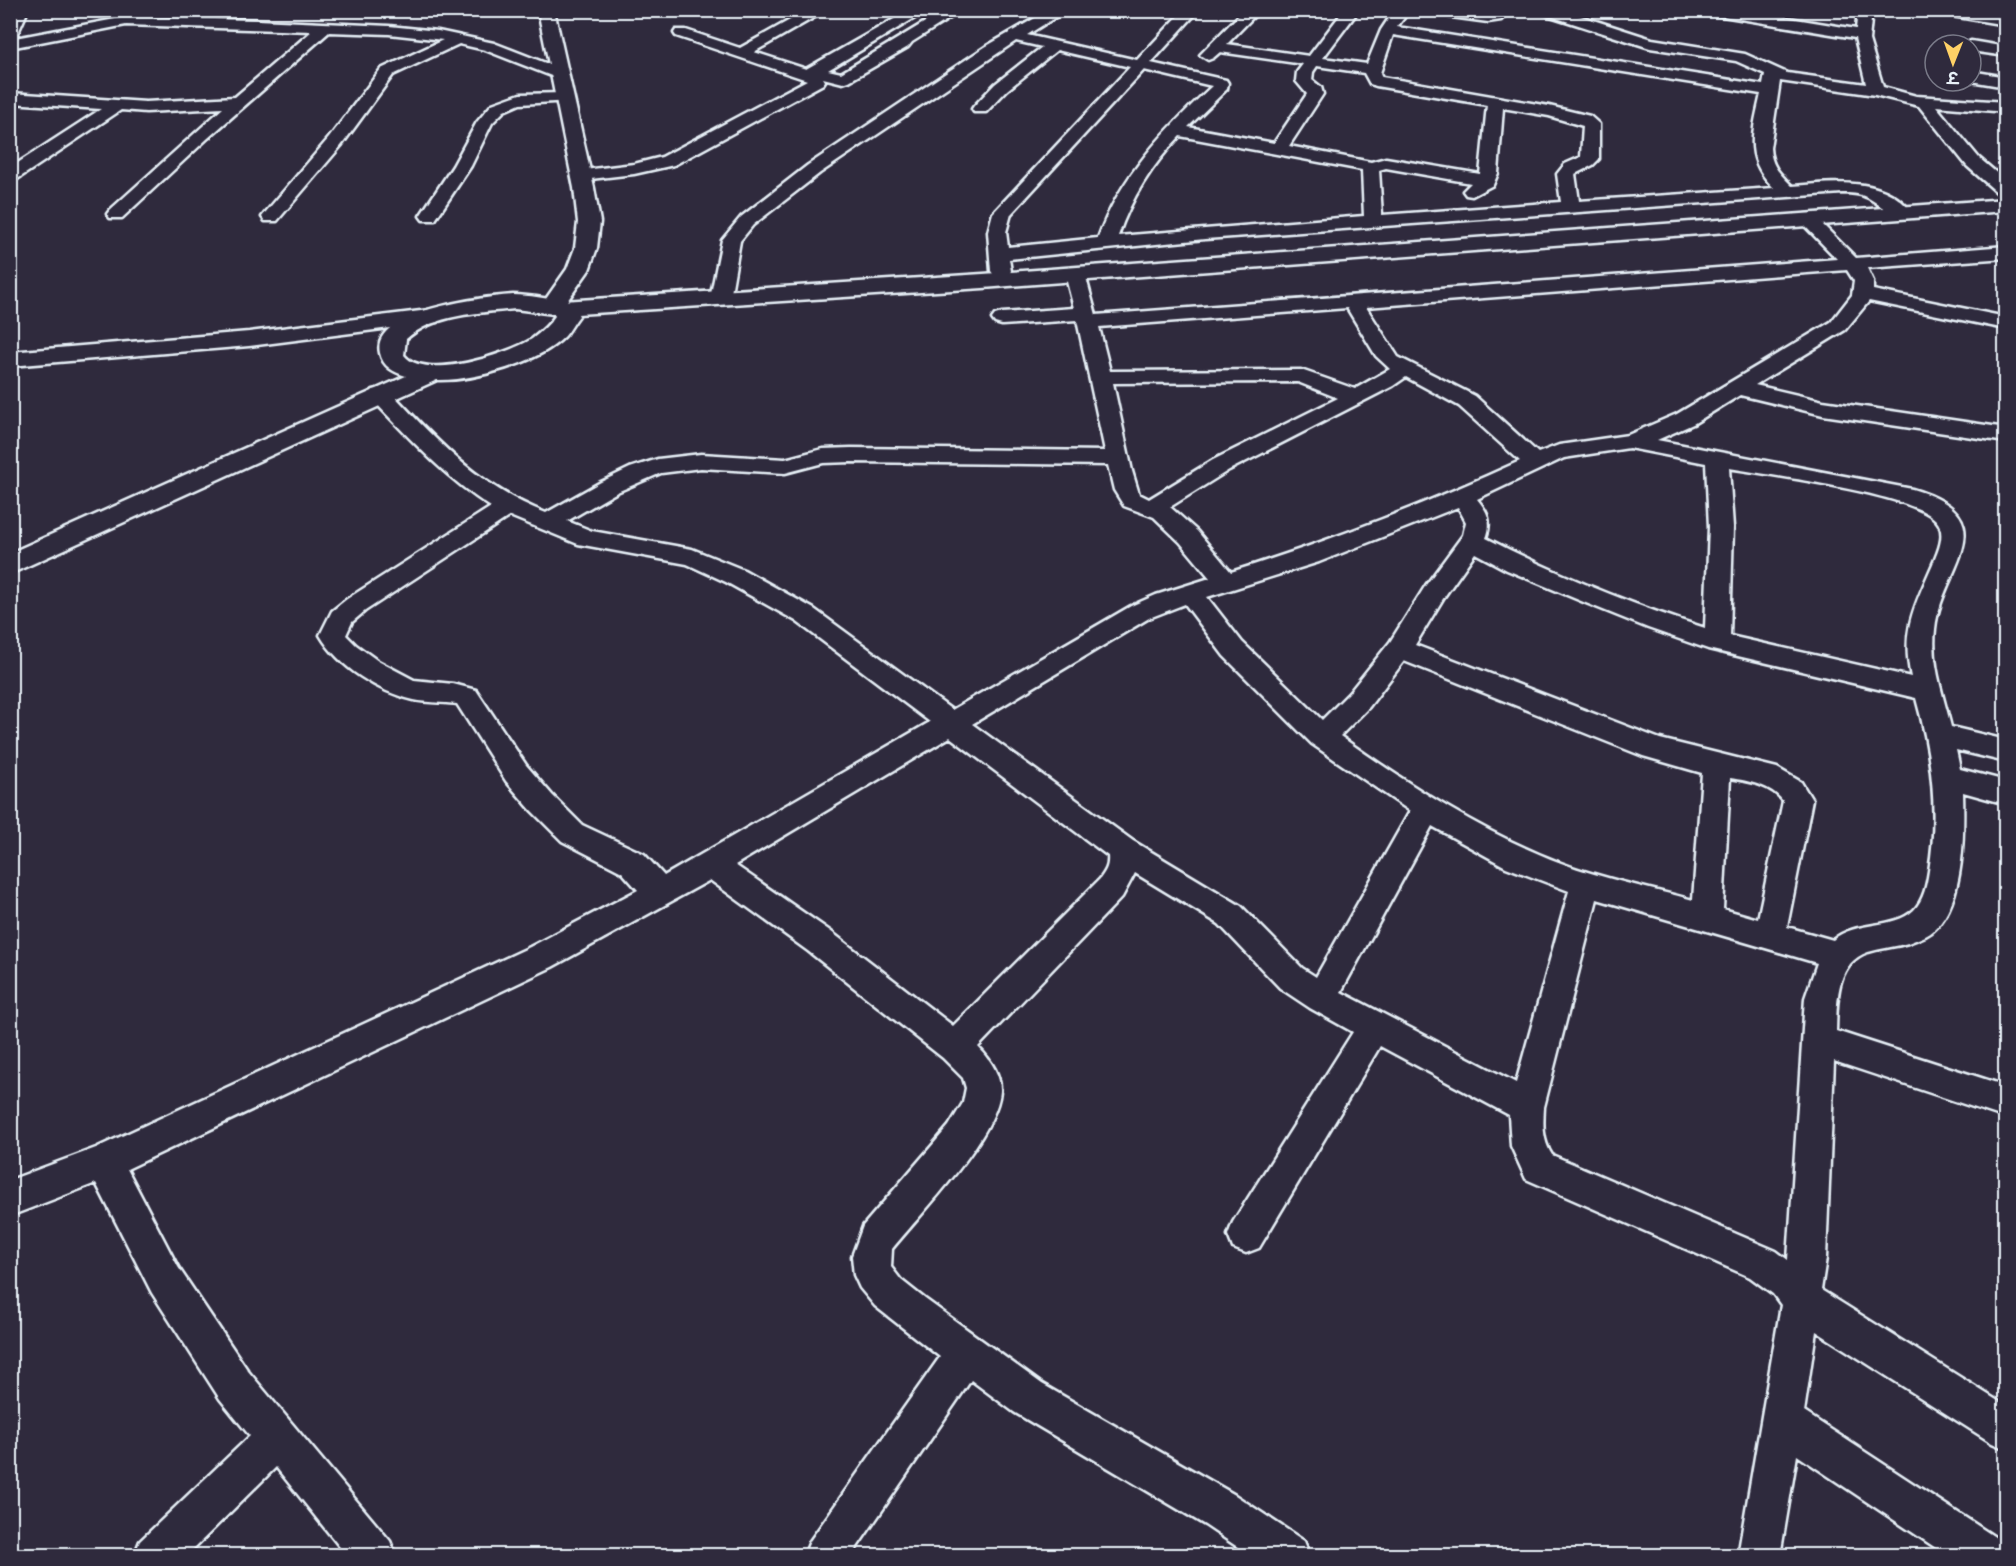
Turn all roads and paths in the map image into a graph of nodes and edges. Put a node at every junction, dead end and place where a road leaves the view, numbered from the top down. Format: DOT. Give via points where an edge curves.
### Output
graph roads {
  1 [pos="21,10"];
  2 [pos="820,10"];
  3 [pos="921,10"];
  4 [pos="956,10"];
  5 [pos="1060,10"];
  6 [pos="1192,10"];
  7 [pos="1253,10"];
  8 [pos="1352,10"];
  9 [pos="1403,10"];
  10 [pos="1429,10"];
  11 [pos="1503,10"];
  12 [pos="1546,10"];
  13 [pos="1710,10"];
  14 [pos="1863,11"];
  15 [pos="541,12"];
  16 [pos="1956,12"];
  17 [pos="75,15"];
  18 [pos="2006,21"];
  19 [pos="109,24"];
  20 [pos="324,28"];
  21 [pos="1389,30"];
  22 [pos="681,33"];
  23 [pos="1960,33"];
  24 [pos="10,35"];
  25 [pos="1862,35"];
  26 [pos="1013,36"];
  27 [pos="458,39"];
  28 [pos="10,44"];
  29 [pos="1054,45"];
  30 [pos="1216,47"];
  31 [pos="1983,48"];
  32 [pos="2006,52"];
  33 [pos="740,54"];
  34 [pos="1312,60"];
  35 [pos="1141,65"];
  36 [pos="1373,70"];
  37 [pos="810,73"];
  38 [pos="560,74"];
  39 [pos="1773,74"];
  40 [pos="1189,75"];
  41 [pos="1983,78"];
  42 [pos="2006,82"];
  43 [pos="1876,90"];
  44 [pos="1770,91"];
  45 [pos="1969,93"];
  46 [pos="10,98"];
  47 [pos="565,98"];
  48 [pos="1918,100"];
  49 [pos="238,102"];
  50 [pos="1495,102"];
  51 [pos="1971,103"];
  52 [pos="119,104"];
  53 [pos="2006,107"];
  54 [pos="980,109"];
  55 [pos="1176,130"];
  56 [pos="1278,150"];
  57 [pos="1371,167"];
  58 [pos="582,175"];
  59 [pos="10,176"];
  60 [pos="1487,181"];
  61 [pos="2006,191"];
  62 [pos="1788,192"];
  63 [pos="2006,205"];
  64 [pos="1571,208"];
  65 [pos="1903,213"];
  66 [pos="116,214"];
  67 [pos="1473,215"];
  68 [pos="429,216"];
  69 [pos="2006,216"];
  70 [pos="271,217"];
  71 [pos="1373,222"];
  72 [pos="1812,224"];
  73 [pos="1106,243"];
  74 [pos="2006,252"];
  75 [pos="999,254"];
  76 [pos="1853,264"];
  77 [pos="1002,279"];
  78 [pos="1077,279"];
  79 [pos="1864,294"];
  80 [pos="720,299"];
  81 [pos="1353,302"];
  82 [pos="560,312"];
  83 [pos="429,317"];
  84 [pos="1087,317"];
  85 [pos="1002,319"];
  86 [pos="2006,323"];
  87 [pos="10,359"];
  88 [pos="1404,369"];
  89 [pos="435,372"];
  90 [pos="1101,377"];
  91 [pos="1735,387"];
  92 [pos="381,395"];
  93 [pos="1355,397"];
  94 [pos="2006,435"];
  95 [pos="1630,441"];
  96 [pos="1717,457"];
  97 [pos="1118,458"];
  98 [pos="1534,462"];
  99 [pos="1462,497"];
  100 [pos="508,507"];
  101 [pos="1153,507"];
  102 [pos="547,523"];
  103 [pos="1472,542"];
  104 [pos="10,565"];
  105 [pos="1227,583"];
  106 [pos="1191,593"];
  107 [pos="1717,642"];
  108 [pos="1399,649"];
  109 [pos="1929,691"];
  110 [pos="950,725"];
  111 [pos="1939,735"];
  112 [pos="1322,737"];
  113 [pos="2006,751"];
  114 [pos="1717,764"];
  115 [pos="1947,776"];
  116 [pos="2006,793"];
  117 [pos="1427,808"];
  118 [pos="1122,850"];
  119 [pos="711,865"];
  120 [pos="1586,883"];
  121 [pos="660,893"];
  122 [pos="1707,918"];
  123 [pos="1770,936"];
  124 [pos="1838,955"];
  125 [pos="1320,998"];
  126 [pos="1374,1026"];
  127 [pos="1819,1041"];
  128 [pos="955,1047"];
  129 [pos="2006,1102"];
  130 [pos="1527,1107"];
  131 [pos="104,1162"];
  132 [pos="10,1198"];
  133 [pos="1246,1234"];
  134 [pos="1801,1299"];
  135 [pos="967,1352"];
  136 [pos="1783,1422"];
  137 [pos="2006,1429"];
  138 [pos="278,1437"];
  139 [pos="155,1556"];
  140 [pos="375,1556"];
  141 [pos="825,1556"];
  142 [pos="1289,1556"];
  143 [pos="1759,1556"];
  144 [pos="1986,1556"];
  1 -- 24 [label="street"];
  2 -- 33 [label="street"];
  3 -- 37 [label="street"];
  4 -- 37 [label="street" via="843,78"];
  5 -- 26 [label="street"];
  6 -- 35 [label="street"];
  7 -- 30 [label="street"];
  8 -- 34 [label="street"];
  9 -- 21 [label="street"];
  10 -- 11 [label="street" via="1488,18"];
  12 -- 39 [label="street" via="1650,43 1740,57"];
  13 -- 25 [label="street"];
  14 -- 25 [label="street"];
  15 -- 38 [label="main road"];
  16 -- 18 [label="street"];
  16 -- 23 [label="street"];
  17 -- 19 [label="street"];
  19 -- 20 [label="street" via="157,21"];
  19 -- 28 [label="street"];
  20 -- 27 [label="street" via="418,32"];
  20 -- 49 [label="street"];
  21 -- 36 [label="street"];
  21 -- 44 [label="street"];
  22 -- 33 [label="street"];
  25 -- 43 [label="street"];
  26 -- 29 [label="street"];
  26 -- 80 [label="street" via="814,169 747,220 731,240"];
  27 -- 38 [label="street"];
  27 -- 70 [label="street" via="387,72 335,142"];
  29 -- 35 [label="street"];
  29 -- 54 [label="street"];
  30 -- 34 [label="street"];
  30 -- 40 [label="street"];
  31 -- 32 [label="street"];
  33 -- 37 [label="street"];
  34 -- 36 [label="street"];
  34 -- 56 [label="street" via="1303,77 1315,94"];
  35 -- 40 [label="street"];
  35 -- 75 [label="street" via="1002,213 997,232"];
  36 -- 50 [label="street" via="1373,78 1385,84"];
  37 -- 58 [label="street" via="817,81 668,161"];
  38 -- 47 [label="main road"];
  39 -- 43 [label="street"];
  39 -- 44 [label="street"];
  40 -- 55 [label="street" via="1214,80 1221,86"];
  41 -- 42 [label="street"];
  43 -- 48 [label="street"];
  44 -- 62 [label="street" via="1762,159 1765,168"];
  45 -- 51 [label="street"];
  46 -- 52 [label="street"];
  47 -- 58 [label="main road"];
  47 -- 68 [label="street" via="522,99 497,108"];
  48 -- 51 [label="street"];
  48 -- 61 [label="street" via="1929,107 1973,162"];
  49 -- 52 [label="street" via="159,107"];
  49 -- 66 [label="street"];
  50 -- 60 [label="street"];
  50 -- 64 [label="street" via="1571,116 1591,124 1590,159 1566,174"];
  51 -- 53 [label="street"];
  52 -- 59 [label="street"];
  55 -- 56 [label="street"];
  55 -- 73 [label="street" via="1126,192"];
  56 -- 57 [label="street"];
  57 -- 60 [label="street" via="1386,163"];
  57 -- 71 [label="street"];
  58 -- 82 [label="main road" via="589,222 586,248"];
  60 -- 67 [label="street" via="1469,197"];
  62 -- 64 [label="street"];
  62 -- 65 [label="street" via="1858,188 1871,191"];
  63 -- 65 [label="main road"];
  64 -- 67 [label="street"];
  65 -- 72 [label="main road"];
  67 -- 71 [label="street"];
  69 -- 72 [label="main road"];
  71 -- 73 [label="street"];
  72 -- 76 [label="street"];
  72 -- 78 [label="main road"];
  73 -- 75 [label="street"];
  74 -- 76 [label="street"];
  75 -- 77 [label="street"];
  76 -- 79 [label="street" via="1865,281"];
  76 -- 81 [label="street"];
  77 -- 78 [label="main road"];
  77 -- 80 [label="main road"];
  78 -- 82 [label="main road" via="606,318"];
  78 -- 84 [label="street"];
  79 -- 86 [label="street"];
  79 -- 91 [label="street" via="1838,326"];
  80 -- 82 [label="main road"];
  81 -- 84 [label="street"];
  81 -- 88 [label="street" via="1383,352"];
  82 -- 83 [label="main road" via="516,303 467,307"];
  82 -- 89 [label="main road" via="555,334 528,351 465,370"];
  83 -- 87 [label="main road" via="249,339"];
  83 -- 89 [label="main road" via="397,333 390,348 400,366"];
  84 -- 85 [label="street"];
  84 -- 90 [label="street"];
  88 -- 93 [label="street"];
  88 -- 98 [label="street" via="1467,401"];
  89 -- 92 [label="main road"];
  90 -- 93 [label="street" via="1301,376"];
  90 -- 97 [label="street"];
  91 -- 94 [label="street" via="1822,408"];
  91 -- 95 [label="street" via="1685,419"];
  92 -- 100 [label="street" via="472,484"];
  92 -- 104 [label="main road"];
  93 -- 101 [label="street" via="1221,465"];
  95 -- 96 [label="street"];
  95 -- 98 [label="street" via="1559,452"];
  96 -- 107 [label="street" via="1721,526"];
  96 -- 109 [label="street" via="1895,492 1936,507 1949,520 1954,534 1926,606 1922,631 1921,662"];
  97 -- 101 [label="street" via="1129,498"];
  97 -- 102 [label="street" via="851,455 823,456 785,466 681,462 638,472"];
  98 -- 99 [label="street"];
  99 -- 103 [label="street" via="1478,522"];
  99 -- 105 [label="street" via="1310,556"];
  100 -- 102 [label="street"];
  100 -- 121 [label="street" via="356,605 341,617 333,635 338,646 364,664 413,690 466,697 516,773 542,803 572,833 633,863"];
  101 -- 105 [label="street" via="1194,542"];
  102 -- 110 [label="street" via="587,538 692,557 735,576 805,615"];
  103 -- 107 [label="street" via="1585,593"];
  103 -- 108 [label="street"];
  105 -- 106 [label="street"];
  106 -- 110 [label="street" via="1140,612"];
  106 -- 112 [label="street" via="1233,649"];
  107 -- 109 [label="street"];
  108 -- 112 [label="street" via="1359,700"];
  108 -- 114 [label="street" via="1653,748"];
  109 -- 111 [label="street"];
  110 -- 118 [label="street"];
  110 -- 119 [label="street"];
  111 -- 113 [label="street"];
  111 -- 115 [label="street"];
  112 -- 117 [label="street"];
  114 -- 122 [label="street"];
  114 -- 123 [label="street" via="1778,780 1798,800"];
  115 -- 116 [label="street"];
  115 -- 124 [label="street" via="1946,856 1933,909 1908,931 1857,943"];
  117 -- 120 [label="street" via="1518,858"];
  117 -- 125 [label="street"];
  118 -- 125 [label="street" via="1230,915 1291,978"];
  118 -- 128 [label="street" via="1125,863 1111,888"];
  119 -- 121 [label="street"];
  119 -- 128 [label="street" via="819,941"];
  120 -- 122 [label="street"];
  120 -- 130 [label="street"];
  121 -- 131 [label="street" via="541,957"];
  122 -- 123 [label="street"];
  123 -- 124 [label="street"];
  124 -- 127 [label="street" via="1821,998"];
  125 -- 126 [label="street"];
  126 -- 130 [label="street"];
  126 -- 133 [label="street"];
  127 -- 129 [label="street"];
  127 -- 134 [label="street" via="1807,1258"];
  128 -- 135 [label="street" via="977,1069 983,1088 979,1108 961,1138 876,1239 871,1256 873,1275 888,1293"];
  130 -- 134 [label="street" via="1525,1136 1529,1153 1539,1167 1763,1263"];
  131 -- 132 [label="street"];
  131 -- 138 [label="street" via="165,1280 234,1385"];
  134 -- 136 [label="street"];
  134 -- 137 [label="street"];
  135 -- 141 [label="street"];
  135 -- 142 [label="street" via="1028,1398 1220,1510"];
  136 -- 143 [label="street"];
  136 -- 144 [label="street"];
  138 -- 139 [label="street"];
  138 -- 140 [label="street"];
}
